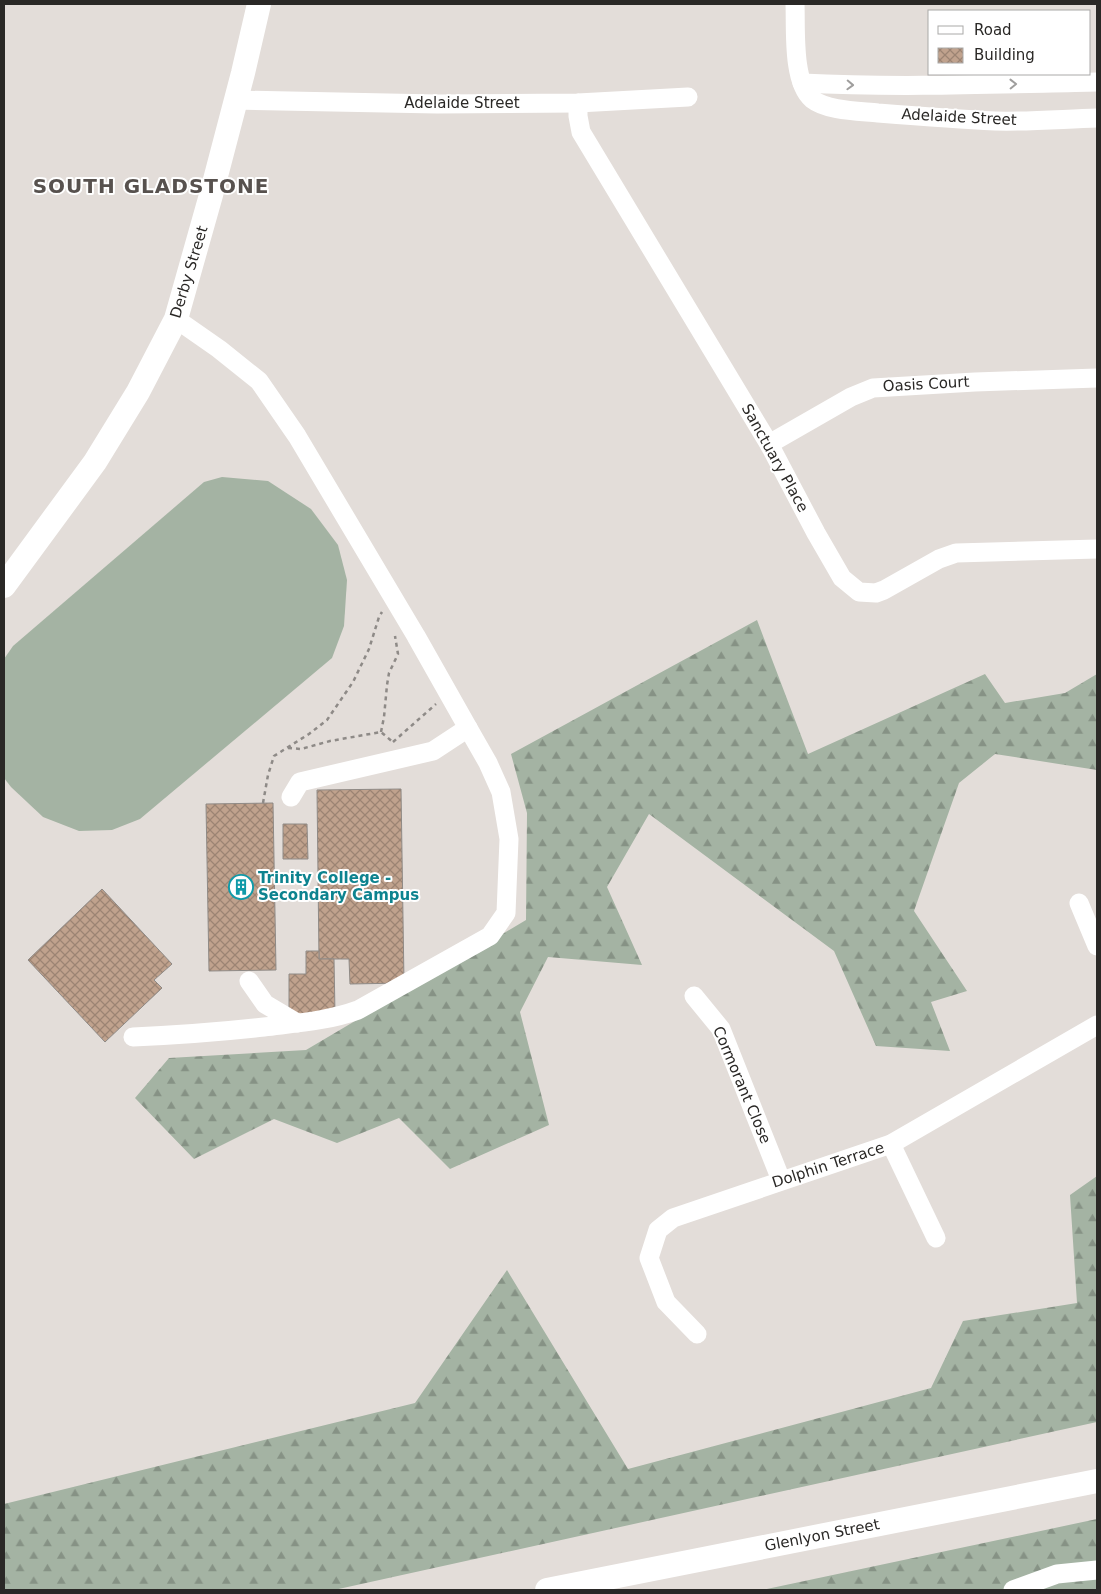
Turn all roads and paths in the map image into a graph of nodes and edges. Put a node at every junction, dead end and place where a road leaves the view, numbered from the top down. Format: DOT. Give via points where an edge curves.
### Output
graph roads {
  1 [pos="259,4"];
  2 [pos="795,4"];
  3 [pos="1097,82"];
  4 [pos="802,83"];
  5 [pos="688,97"];
  6 [pos="235,100"];
  7 [pos="578,103"];
  8 [pos="1097,118"];
  9 [pos="176,320"];
  10 [pos="1097,378"];
  11 [pos="769,444"];
  12 [pos="1097,549"];
  13 [pos="4,586"];
  14 [pos="386,618"];
  15 [pos="394,631"];
  16 [pos="448,693"];
  17 [pos="468,728"];
  18 [pos="381,732"];
  19 [pos="388,746"];
  20 [pos="398,747"];
  21 [pos="288,748"];
  22 [pos="291,797"];
  23 [pos="263,803"];
  24 [pos="1079,903"];
  25 [pos="1097,946"];
  26 [pos="249,981"];
  27 [pos="694,996"];
  28 [pos="297,1023"];
  29 [pos="1097,1025"];
  30 [pos="133,1037"];
  31 [pos="891,1144"];
  32 [pos="781,1180"];
  33 [pos="936,1238"];
  34 [pos="698,1334"];
  35 [pos="1097,1481"];
  36 [pos="1097,1570"];
  37 [pos="547,1590"];
  38 [pos="1013,1590"];
  1 -- 6 [label="main road, Derby Street"];
  2 -- 4 [label="street" via="798,67"];
  4 -- 3 [label="street, Adelaide Street, one-way" via="943,86"];
  4 -- 8 [label="street, Adelaide Street" via="812,99 822,105 843,109 997,121"];
  5 -- 7 [label="street, Adelaide Street"];
  6 -- 7 [label="street, Adelaide Street"];
  6 -- 9 [label="main road, Derby Street"];
  7 -- 11 [label="street, Sanctuary Place" via="581,132"];
  9 -- 13 [label="main road, Derby Street" via="138,392 95,462"];
  9 -- 16 [label="street" via="259,381 297,436"];
  10 -- 11 [label="street, Oasis Court" via="873,388 851,397"];
  11 -- 12 [label="street, Sanctuary Place" via="842,578 859,592 884,590 956,553"];
  14 -- 21 [label="path" via="383,611 353,682 327,720"];
  15 -- 18 [label="path" via="398,654 386,685"];
  16 -- 17 [label="street"];
  16 -- 19 [label="path"];
  17 -- 22 [label="street" via="433,751 300,782"];
  17 -- 28 [label="street" via="501,792 509,839 506,913 490,936 358,1010"];
  18 -- 20 [label="path"];
  18 -- 21 [label="path" via="301,749"];
  21 -- 23 [label="path" via="274,756"];
  24 -- 25 [label="street"];
  26 -- 28 [label="street" via="265,1004"];
  27 -- 32 [label="street, Cormorant Close" via="721,1029"];
  28 -- 30 [label="street"];
  29 -- 31 [label="street, Dolphin Terrace"];
  31 -- 32 [label="street, Dolphin Terrace"];
  31 -- 33 [label="street"];
  32 -- 34 [label="street, Dolphin Terrace" via="673,1218 658,1230 649,1258 666,1302"];
  35 -- 37 [label="main road, Glenlyon Street"];
  36 -- 38 [label="street" via="1056,1574"];
}
